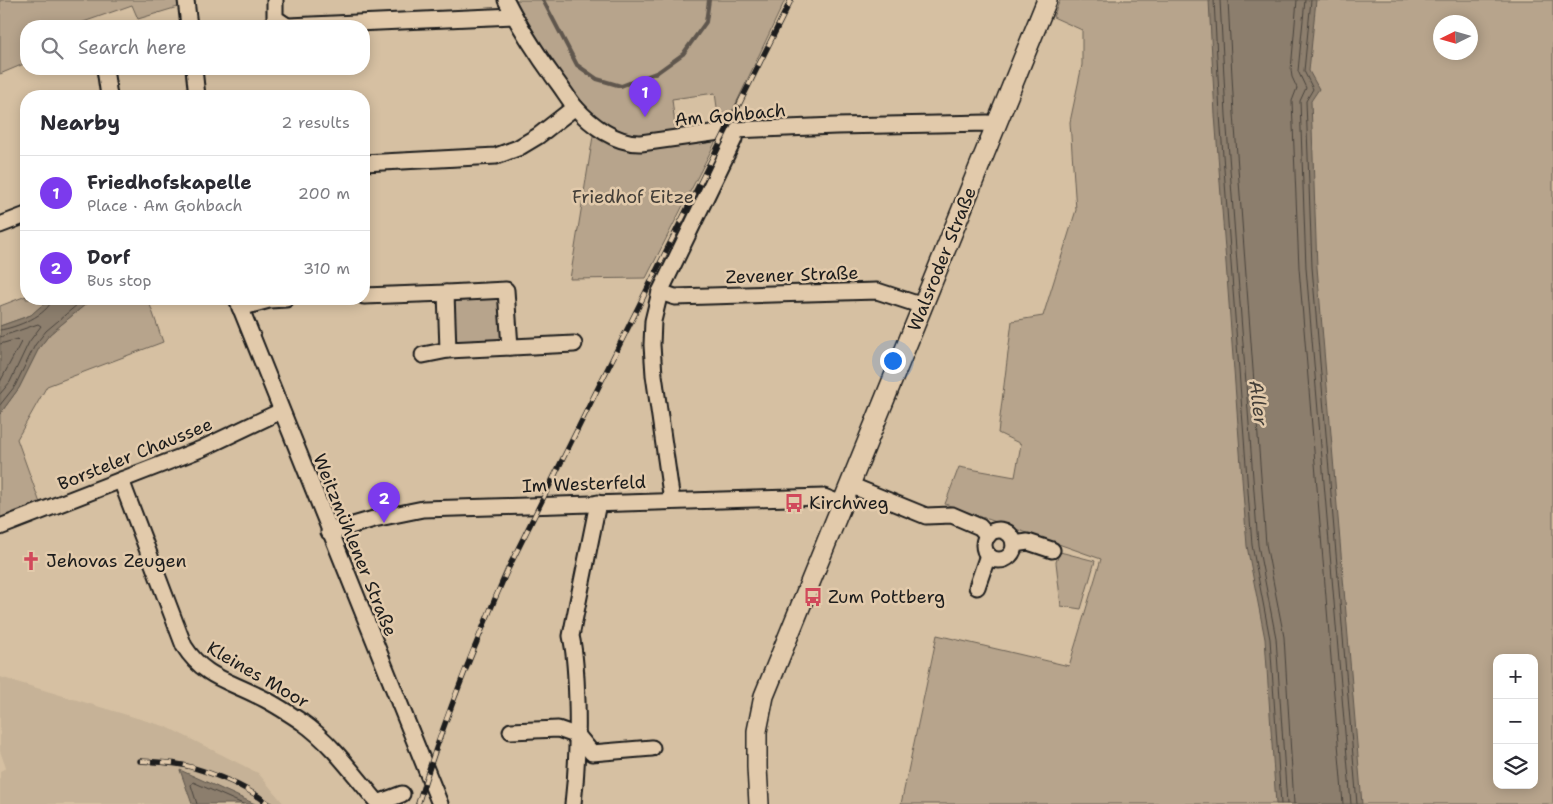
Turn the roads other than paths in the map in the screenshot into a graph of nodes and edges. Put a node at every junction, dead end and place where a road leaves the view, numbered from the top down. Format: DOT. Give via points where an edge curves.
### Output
graph roads {
  1 [pos="186,0"];
  2 [pos="275,0"];
  3 [pos="506,0"];
  4 [pos="1048,0"];
  5 [pos="514,16"];
  6 [pos="188,20"];
  7 [pos="278,20"];
  8 [pos="370,22"];
  9 [pos="106,75"];
  10 [pos="194,75"];
  11 [pos="108,90"];
  12 [pos="196,90"];
  13 [pos="575,107"];
  14 [pos="996,126"];
  15 [pos="734,130"];
  16 [pos="370,163"];
  17 [pos="20,217"];
  18 [pos="0,225"];
  19 [pos="660,292"];
  20 [pos="446,293"];
  21 [pos="370,296"];
  22 [pos="238,305"];
  23 [pos="923,306"];
  24 [pos="574,344"];
  25 [pos="510,347"];
  26 [pos="448,350"];
  27 [pos="423,355"];
  28 [pos="281,411"];
  29 [pos="121,480"];
  30 [pos="850,485"];
  31 [pos="672,501"];
  32 [pos="598,503"];
  33 [pos="842,504"];
  34 [pos="0,527"];
  35 [pos="329,532"];
  36 [pos="988,536"];
  37 [pos="1014,544"];
  38 [pos="1052,550"];
  39 [pos="988,555"];
  40 [pos="977,587"];
  41 [pos="511,731"];
  42 [pos="578,736"];
  43 [pos="652,748"];
  44 [pos="402,794"];
  45 [pos="440,804"];
  46 [pos="572,804"];
  47 [pos="759,804"];
  1 -- 6 [label="street"];
  2 -- 7 [label="street" via="275,18"];
  3 -- 5 [label="street, Am Gohbach"];
  4 -- 14 [label="main road, Walsroder Straße"];
  5 -- 8 [label="street"];
  5 -- 13 [label="street, Am Gohbach"];
  9 -- 11 [label="street"];
  10 -- 12 [label="street"];
  13 -- 15 [label="street, Am Gohbach" via="611,136 632,143"];
  13 -- 16 [label="street" via="525,144 496,156"];
  14 -- 15 [label="street, Am Gohbach" via="988,123"];
  14 -- 23 [label="main road, Walsroder Straße"];
  15 -- 19 [label="street" via="734,139"];
  17 -- 18 [label="street"];
  19 -- 23 [label="street, Zevener Straße" via="675,297 877,291"];
  19 -- 31 [label="street" via="653,321 652,345"];
  20 -- 21 [label="street"];
  20 -- 25 [label="street" via="506,290"];
  20 -- 26 [label="street"];
  22 -- 28 [label="street, Weitzmühlener Straße"];
  23 -- 30 [label="main road, Walsroder Straße"];
  24 -- 25 [label="street"];
  25 -- 26 [label="street"];
  26 -- 27 [label="street"];
  28 -- 29 [label="street, Borsteler Chaussee" via="201,449"];
  28 -- 35 [label="street, Weitzmühlener Straße"];
  29 -- 34 [label="street, Borsteler Chaussee"];
  29 -- 44 [label="street, Kleines Moor" via="184,646 193,660 206,671 257,695 304,723 332,749 378,803"];
  30 -- 33 [label="main road, Walsroder Straße"];
  30 -- 36 [label="street" via="926,516 952,515 980,527"];
  31 -- 32 [label="street, Im Westerfeld"];
  31 -- 33 [label="street, Im Westerfeld" via="824,497"];
  32 -- 35 [label="street, Im Westerfeld" via="423,509 374,518"];
  32 -- 42 [label="street" via="571,636 576,654"];
  33 -- 47 [label="main road, Walsroder Straße" via="764,696 757,731"];
  35 -- 45 [label="street, Weitzmühlener Straße"];
  36 -- 37 [label="street" via="1002,531 1011,536"];
  36 -- 39 [label="street" via="985,545"];
  37 -- 38 [label="street" via="1028,542"];
  37 -- 39 [label="street" via="1012,553 1005,559 996,560"];
  39 -- 40 [label="street"];
  41 -- 42 [label="street" via="558,729"];
  42 -- 43 [label="street" via="592,752"];
  42 -- 46 [label="street"];
}
